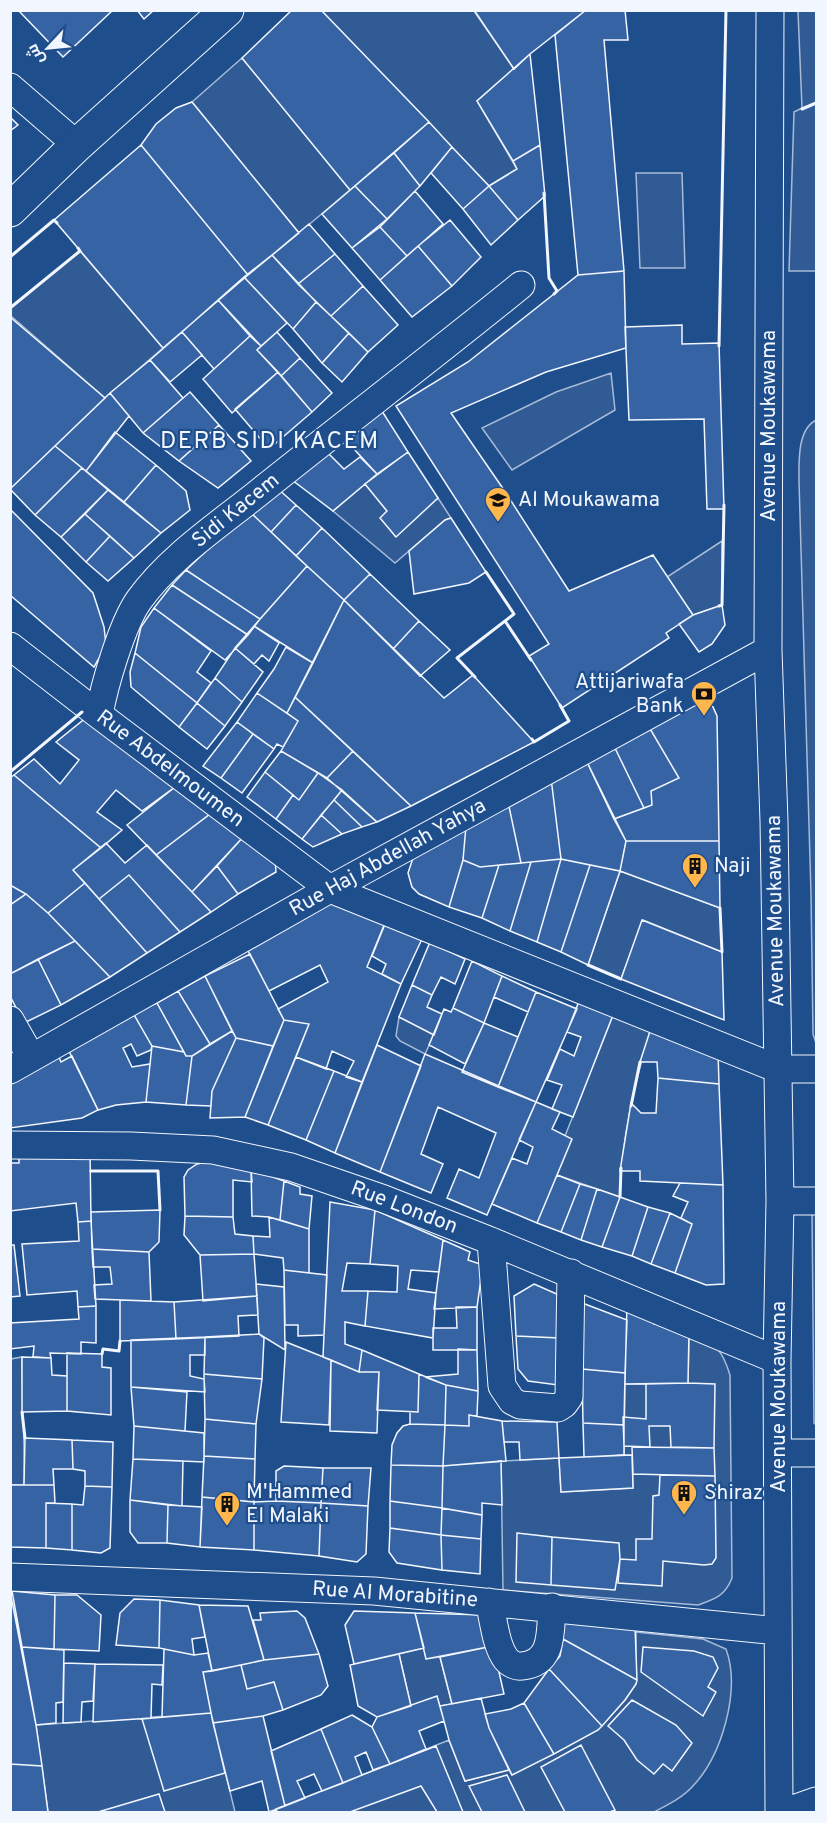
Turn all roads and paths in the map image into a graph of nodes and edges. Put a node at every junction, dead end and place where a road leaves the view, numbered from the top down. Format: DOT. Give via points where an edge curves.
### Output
graph roads {
  1 [pos="227,10"];
  2 [pos="770,10"];
  3 [pos="10,87"];
  4 [pos="77,145"];
  5 [pos="10,210"];
  6 [pos="521,285"];
  7 [pos="10,646"];
  8 [pos="768,650"];
  9 [pos="99,716"];
  10 [pos="330,889"];
  11 [pos="10,1020"];
  12 [pos="21,1064"];
  13 [pos="778,1069"];
  14 [pos="816,1069"];
  15 [pos="10,1145"];
  16 [pos="780,1201"];
  17 [pos="816,1201"];
  18 [pos="490,1241"];
  19 [pos="571,1273"];
  20 [pos="777,1360"];
  21 [pos="779,1453"];
  22 [pos="816,1454"];
  23 [pos="10,1577"];
  24 [pos="489,1602"];
  25 [pos="552,1608"];
  26 [pos="778,1631"];
  27 [pos="816,1801"];
  28 [pos="779,1812"];
  29 [pos="785,1812"];
  1 -- 4 [label="street"];
  2 -- 8 [label="street, Avenue Moukawama"];
  3 -- 4 [label="street"];
  4 -- 5 [label="street"];
  6 -- 9 [label="street, Sidi Kacem" via="183,554 152,585 131,614 102,693"];
  7 -- 9 [label="street, Rue Abdelmoumen"];
  8 -- 10 [label="street, Rue Haj Abdellah Yahya"];
  8 -- 13 [label="street, Avenue Moukawama"];
  9 -- 10 [label="street, Rue Abdelmoumen"];
  10 -- 12 [label="street, Rue Haj Abdellah Yahya"];
  10 -- 13 [label="street, Rue Abdelmoumen"];
  11 -- 12 [label="street"];
  13 -- 14 [label="street"];
  13 -- 16 [label="street, Avenue Moukawama"];
  15 -- 18 [label="street, Rue London" via="213,1149 291,1167"];
  16 -- 17 [label="street"];
  16 -- 20 [label="street, Avenue Moukawama"];
  18 -- 19 [label="street, Rue London"];
  18 -- 19 [label="street" via="502,1386 520,1406 558,1408 568,1397"];
  19 -- 20 [label="street, Rue London"];
  20 -- 21 [label="street, Avenue Moukawama"];
  21 -- 22 [label="street"];
  21 -- 26 [label="street, Avenue Moukawama"];
  23 -- 24 [label="street, Rue Al Morabitine" via="374,1591"];
  24 -- 25 [label="street, Rue Al Morabitine"];
  24 -- 25 [label="street" via="507,1661 517,1667 530,1666 548,1649"];
  25 -- 26 [label="street, Rue Al Morabitine"];
  26 -- 28 [label="street, Avenue Moukawama"];
  27 -- 29 [label="street"];
}
